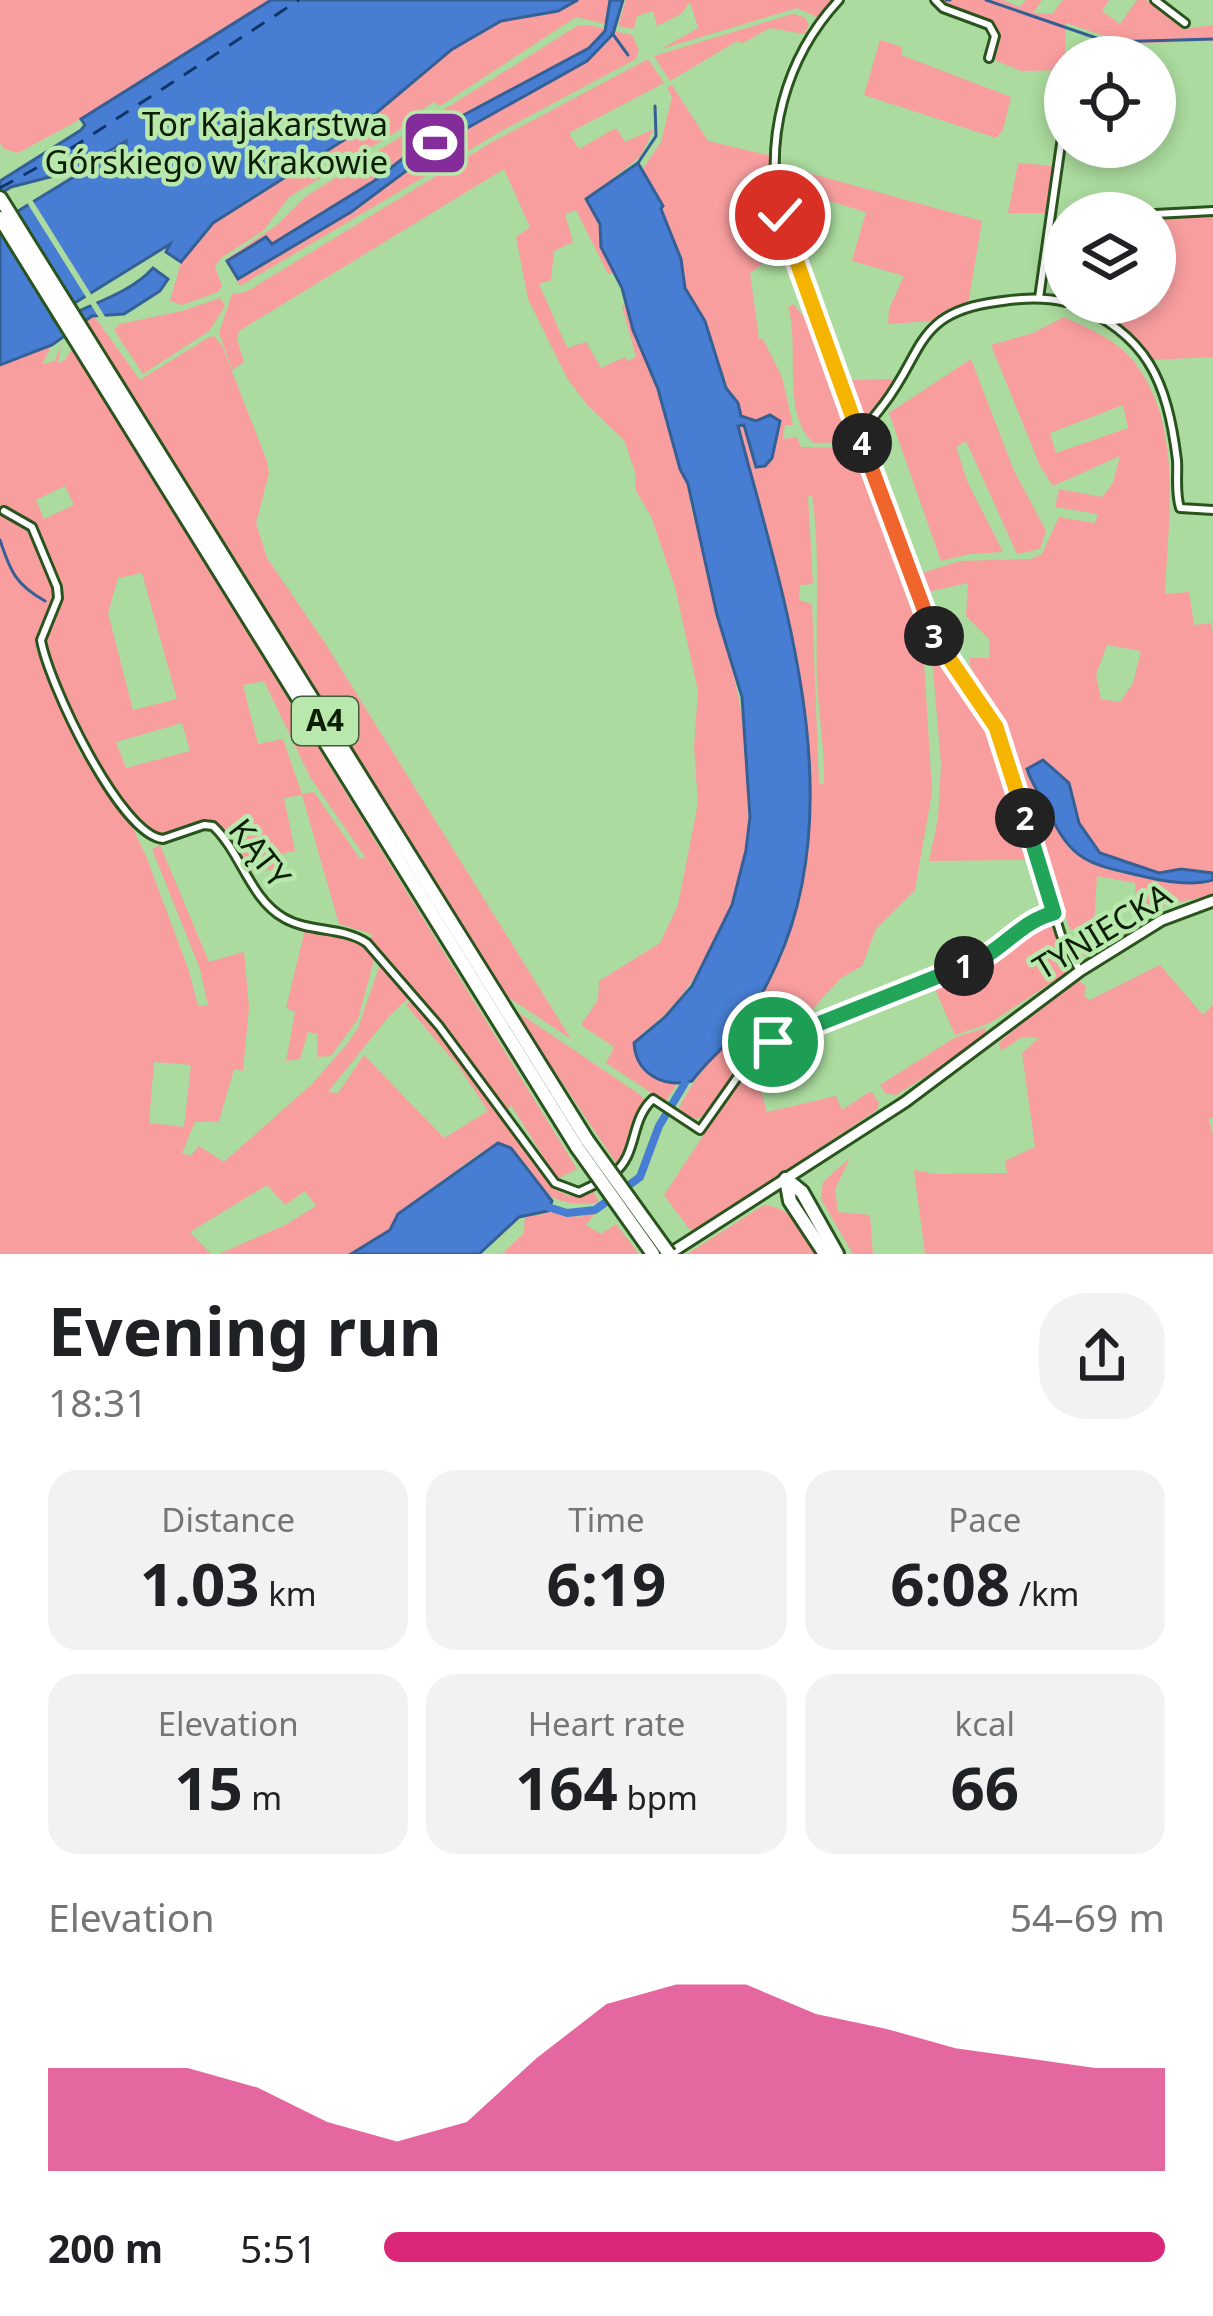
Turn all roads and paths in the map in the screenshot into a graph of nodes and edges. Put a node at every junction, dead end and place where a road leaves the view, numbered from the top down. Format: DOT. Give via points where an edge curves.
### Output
graph roads {
  1 [pos="839,0"];
  2 [pos="935,0"];
  3 [pos="1155,0"];
  4 [pos="1185,23"];
  5 [pos="989,58"];
  6 [pos="1058,168"];
  7 [pos="0,198"];
  8 [pos="1213,211"];
  9 [pos="1176,213"];
  10 [pos="0,218"];
  11 [pos="1039,298"];
  12 [pos="1044,299"];
  13 [pos="1114,324"];
  14 [pos="88,349"];
  15 [pos="858,432"];
  16 [pos="1213,510"];
  17 [pos="4,511"];
  18 [pos="1213,901"];
  19 [pos="1054,913"];
  20 [pos="1080,970"];
  21 [pos="582,1144"];
  22 [pos="786,1178"];
  23 [pos="653,1254"];
  24 [pos="669,1254"];
  25 [pos="825,1254"];
  26 [pos="837,1254"];
  1 -- 15 [label="street" via="807,39 788,86 774,180 786,238"];
  2 -- 5 [label="street" via="992,28"];
  3 -- 4 [label="street"];
  6 -- 11 [label="street"];
  7 -- 14 [label="highway, A4"];
  8 -- 9 [label="street"];
  10 -- 14 [label="highway, A4"];
  11 -- 12 [label="street"];
  11 -- 15 [label="street" via="958,309 940,319"];
  13 -- 16 [label="street" via="1160,382 1180,508"];
  14 -- 21 [label="highway, A4"];
  15 -- 19 [label="street" via="928,625 996,727"];
  17 -- 19 [label="street, KĄTY" via="32,527 57,587 41,640 74,728 141,830 163,839 213,826 279,915 367,943 561,1188 586,1190 625,1164 641,1109 653,1099 700,1130 740,1072 781,1038 976,963 1026,923"];
  18 -- 20 [label="street, TYNIECKA" via="1162,920"];
  19 -- 20 [label="street"];
  20 -- 22 [label="street, TYNIECKA" via="964,1062"];
  21 -- 23 [label="highway, A4, bridge"];
  21 -- 24 [label="highway, A4, bridge"];
  22 -- 24 [label="street, TYNIECKA"];
  22 -- 25 [label="highway" via="790,1201"];
  22 -- 26 [label="highway"];
}
